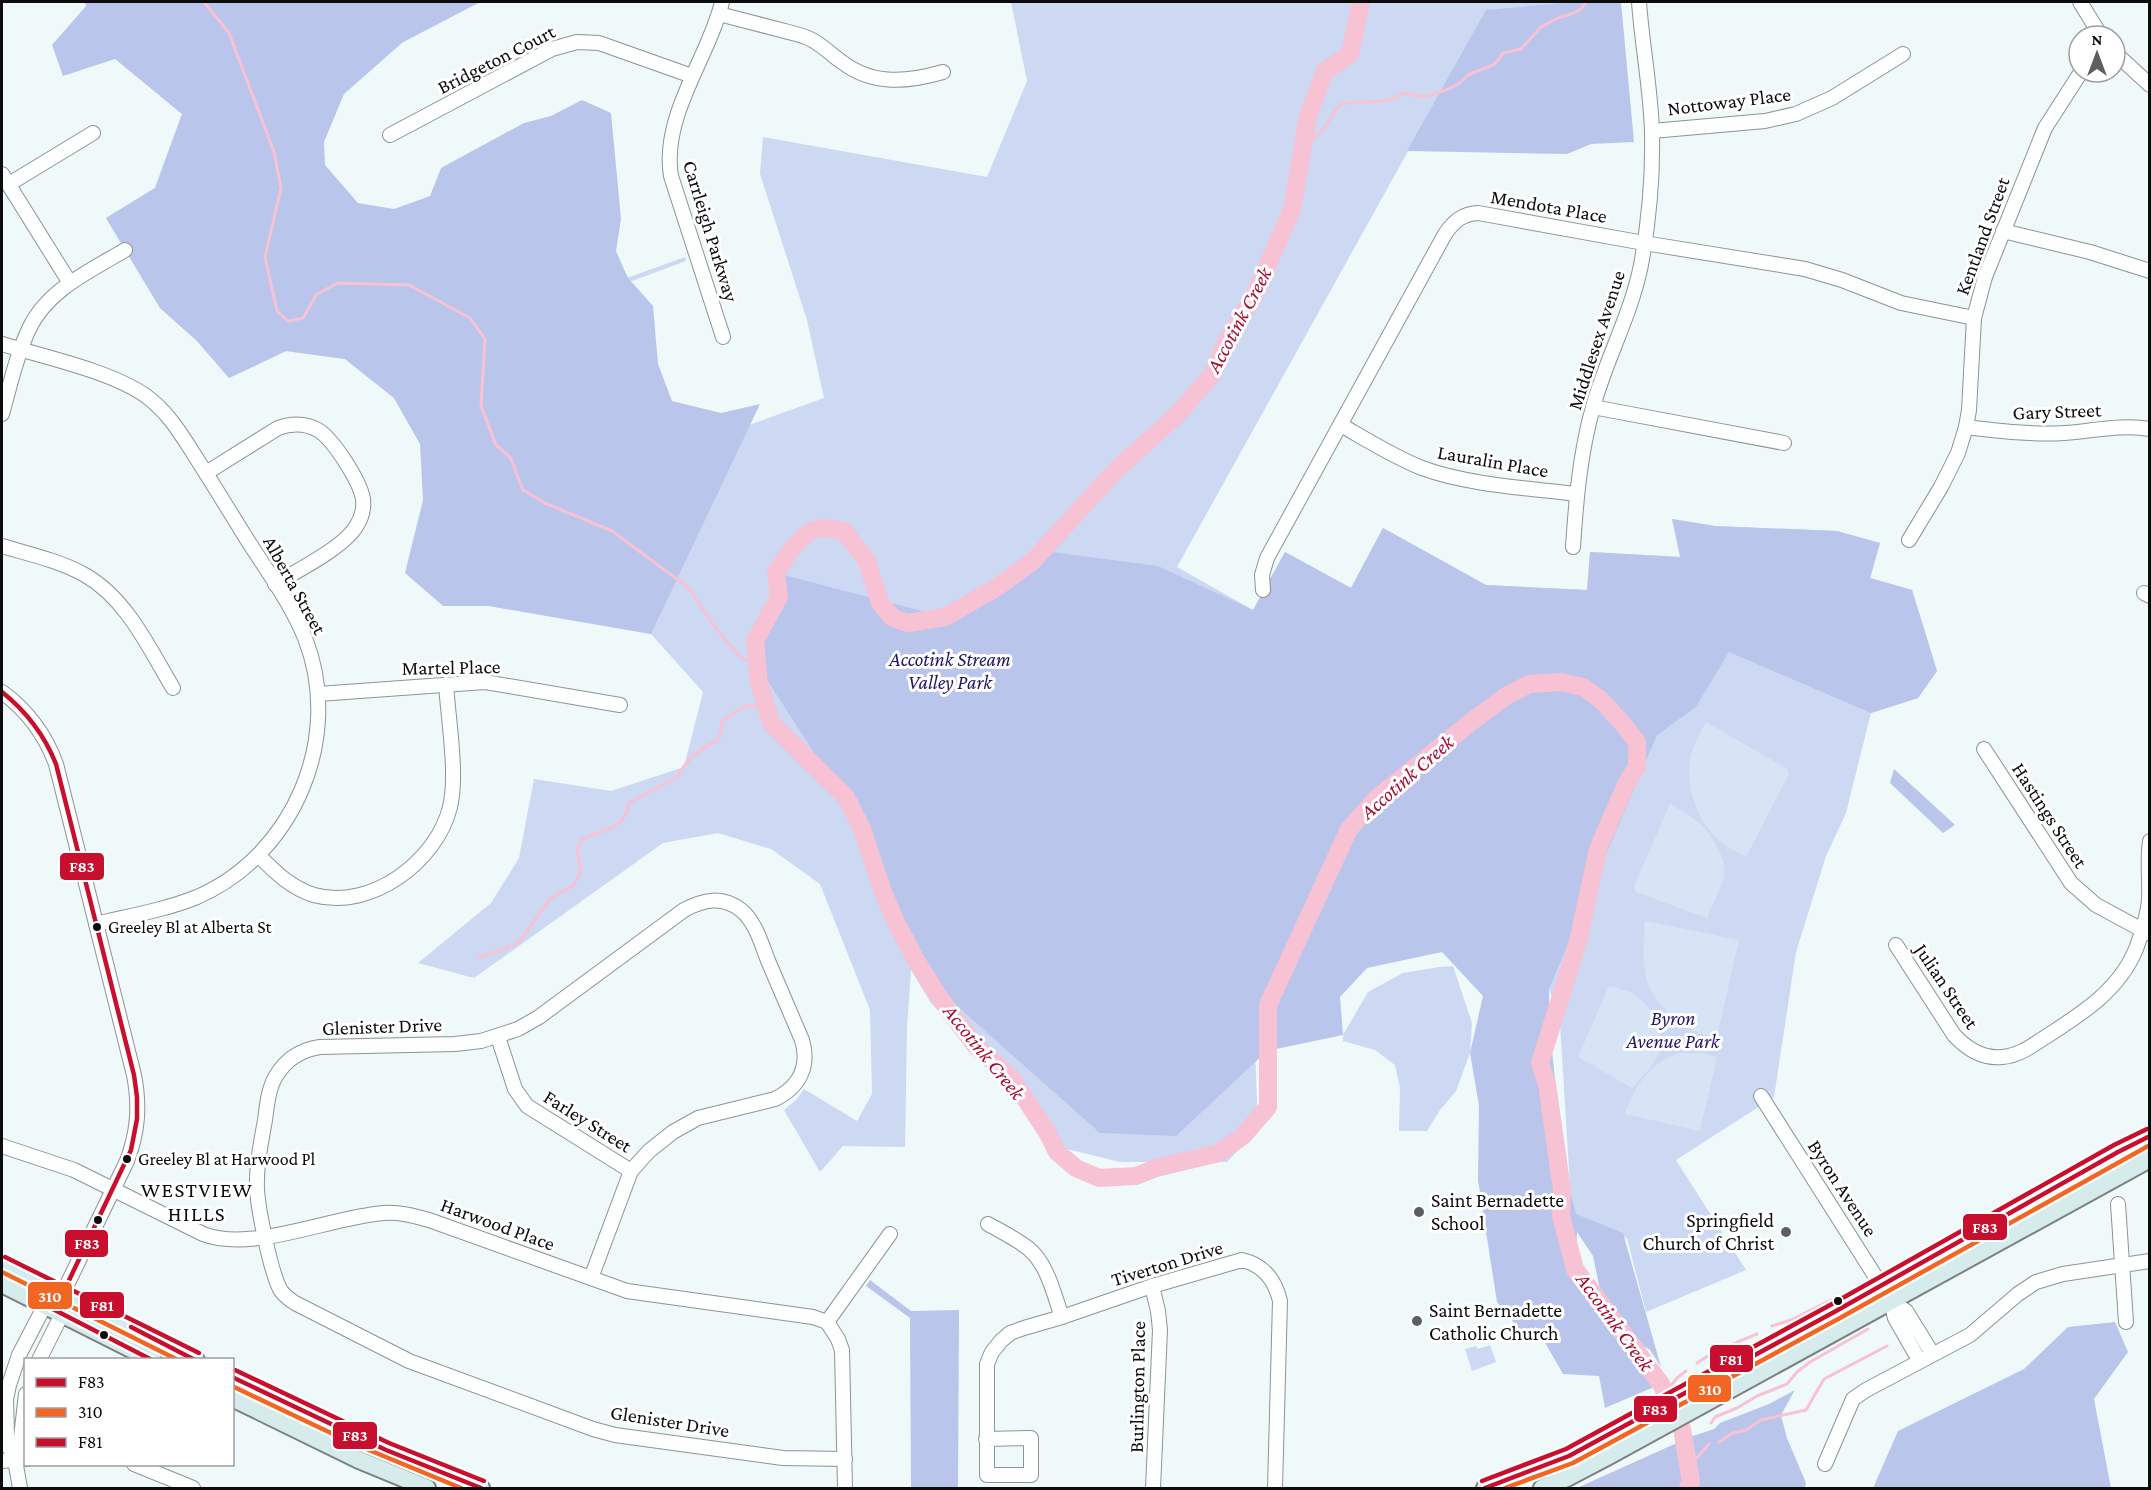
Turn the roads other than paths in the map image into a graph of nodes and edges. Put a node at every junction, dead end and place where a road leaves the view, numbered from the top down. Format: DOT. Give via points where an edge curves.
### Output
graph roads {
  1 [pos="1639,2"];
  2 [pos="2080,2"];
  3 [pos="721,8"];
  4 [pos="2094,24"];
  5 [pos="1904,54"];
  6 [pos="2127,64"];
  7 [pos="943,72"];
  8 [pos="692,76"];
  9 [pos="2073,84"];
  10 [pos="2150,85"];
  11 [pos="1652,131"];
  12 [pos="93,133"];
  13 [pos="390,135"];
  14 [pos="5,179"];
  15 [pos="2003,231"];
  16 [pos="1644,243"];
  17 [pos="125,250"];
  18 [pos="2150,271"];
  19 [pos="70,283"];
  20 [pos="1974,318"];
  21 [pos="723,337"];
  22 [pos="2,344"];
  23 [pos="21,350"];
  24 [pos="1593,407"];
  25 [pos="2,414"];
  26 [pos="1341,425"];
  27 [pos="1966,427"];
  28 [pos="2150,429"];
  29 [pos="1784,443"];
  30 [pos="206,473"];
  31 [pos="1576,494"];
  32 [pos="1909,540"];
  33 [pos="2,546"];
  34 [pos="1573,547"];
  35 [pos="275,584"];
  36 [pos="1263,590"];
  37 [pos="446,684"];
  38 [pos="173,688"];
  39 [pos="2,692"];
  40 [pos="318,694"];
  41 [pos="620,705"];
  42 [pos="1983,749"];
  43 [pos="2150,841"];
  44 [pos="259,856"];
  45 [pos="96,924"];
  46 [pos="2145,932"];
  47 [pos="1896,945"];
  48 [pos="498,1037"];
  49 [pos="1761,1096"];
  50 [pos="2150,1136"];
  51 [pos="2,1146"];
  52 [pos="2150,1159"];
  53 [pos="632,1171"];
  54 [pos="113,1190"];
  55 [pos="2118,1204"];
  56 [pos="988,1224"];
  57 [pos="890,1234"];
  58 [pos="265,1236"];
  59 [pos="2150,1261"];
  60 [pos="2,1264"];
  61 [pos="2122,1266"];
  62 [pos="591,1278"];
  63 [pos="2,1284"];
  64 [pos="1881,1285"];
  65 [pos="1152,1286"];
  66 [pos="63,1293"];
  67 [pos="1891,1301"];
  68 [pos="45,1305"];
  69 [pos="62,1314"];
  70 [pos="1062,1317"];
  71 [pos="827,1322"];
  72 [pos="2126,1322"];
  73 [pos="1932,1353"];
  74 [pos="40,1358"];
  75 [pos="151,1358"];
  76 [pos="194,1358"];
  77 [pos="1919,1360"];
  78 [pos="234,1378"];
  79 [pos="234,1399"];
  80 [pos="24,1411"];
  81 [pos="986,1439"];
  82 [pos="844,1459"];
  83 [pos="14,1460"];
  84 [pos="1826,1464"];
  85 [pos="139,1466"];
  86 [pos="20,1488"];
  87 [pos="193,1488"];
  88 [pos="428,1488"];
  89 [pos="481,1488"];
  90 [pos="845,1488"];
  91 [pos="1153,1488"];
  92 [pos="1275,1488"];
  93 [pos="1485,1488"];
  94 [pos="1542,1488"];
  1 -- 11 [label="street, Middlesex Avenue"];
  2 -- 4 [label="street"];
  3 -- 7 [label="street" via="805,37 855,71 876,78 901,81"];
  3 -- 8 [label="street, Carrleigh Parkway"];
  5 -- 11 [label="street, Nottoway Place" via="1832,98 1796,114 1765,121"];
  6 -- 10 [label="street"];
  8 -- 13 [label="street, Bridgeton Court" via="606,45 577,42 552,50"];
  8 -- 21 [label="street, Carrleigh Parkway" via="672,135 669,168"];
  9 -- 15 [label="street, Kentland Street" via="2045,128"];
  11 -- 16 [label="street, Middlesex Avenue"];
  12 -- 14 [label="street"];
  14 -- 19 [label="street"];
  15 -- 18 [label="street"];
  15 -- 20 [label="street, Kentland Street"];
  16 -- 20 [label="street, Mendota Place" via="1806,269 1901,303"];
  16 -- 24 [label="street, Middlesex Avenue" via="1630,306"];
  16 -- 26 [label="street, Mendota Place" via="1478,213 1457,219 1445,234"];
  17 -- 19 [label="street"];
  19 -- 23 [label="street" via="34,319"];
  20 -- 27 [label="street, Kentland Street"];
  22 -- 23 [label="street, Alberta Street"];
  23 -- 25 [label="street"];
  23 -- 30 [label="street, Alberta Street" via="108,376 141,392 168,416"];
  24 -- 29 [label="street"];
  24 -- 31 [label="street, Middlesex Avenue"];
  26 -- 31 [label="street, Lauralin Place" via="1435,472"];
  26 -- 36 [label="street, Mendota Place" via="1267,558"];
  27 -- 28 [label="street, Gary Street" via="2027,433"];
  27 -- 32 [label="street, Kentland Street" via="1941,487"];
  30 -- 35 [label="street, Alberta Street"];
  30 -- 35 [label="street" via="286,425 300,424 318,430 336,449 360,488 363,509 358,524 341,543"];
  31 -- 34 [label="street, Middlesex Avenue"];
  33 -- 38 [label="street" via="77,571 104,589 130,618"];
  35 -- 40 [label="street, Alberta Street" via="306,640"];
  37 -- 40 [label="street, Martel Place"];
  37 -- 41 [label="street, Martel Place" via="498,684"];
  37 -- 44 [label="street" via="452,800 440,832 416,862 375,890 334,898 296,887"];
  39 -- 45 [label="street" via="31,718 49,746"];
  40 -- 44 [label="street, Alberta Street" via="316,742 306,782 288,818"];
  42 -- 46 [label="street, Hastings Street" via="2071,883 2096,905"];
  43 -- 46 [label="street, Julian Street"];
  44 -- 45 [label="street, Alberta Street" via="197,897"];
  45 -- 54 [label="street" via="138,1103 133,1145"];
  46 -- 47 [label="street, Julian Street" via="2128,966 2100,999 2033,1045 2002,1057 1972,1050 1954,1035"];
  48 -- 53 [label="street, Farley Street" via="515,1089 527,1106"];
  48 -- 53 [label="street, Glenister Drive" via="539,1017 684,910 710,900 727,902 740,910 754,928 802,1040 804,1069 795,1086 775,1099 685,1124 649,1151"];
  48 -- 58 [label="street, Glenister Drive" via="455,1044 320,1047 306,1049 283,1065 269,1093 257,1168"];
  49 -- 64 [label="street, Byron Avenue"];
  50 -- 64 [label="main road"];
  51 -- 54 [label="street, Harwood Place" via="58,1164"];
  52 -- 67 [label="main road"];
  53 -- 62 [label="street, Glenister Drive"];
  54 -- 58 [label="street, Harwood Place" via="213,1238 236,1241"];
  54 -- 66 [label="street"];
  55 -- 61 [label="street"];
  56 -- 70 [label="street" via="1035,1255"];
  57 -- 71 [label="street"];
  58 -- 62 [label="street, Harwood Place" via="369,1215 399,1214 429,1220"];
  58 -- 82 [label="street, Glenister Drive" via="276,1280 286,1297 409,1361 615,1435 783,1458"];
  59 -- 61 [label="street"];
  60 -- 66 [label="main road"];
  61 -- 72 [label="street"];
  61 -- 73 [label="street" via="2036,1282 1970,1335"];
  62 -- 71 [label="street, Harwood Place" via="627,1291"];
  63 -- 68 [label="main road"];
  64 -- 67 [label="street, Byron Avenue"];
  64 -- 93 [label="main road" via="1569,1456"];
  65 -- 70 [label="street, Tiverton Drive"];
  65 -- 91 [label="street, Burlington Place" via="1160,1330"];
  65 -- 92 [label="street, Tiverton Drive" via="1242,1260 1252,1262 1273,1280 1280,1301"];
  66 -- 68 [label="street"];
  66 -- 69 [label="street"];
  66 -- 76 [label="main road"];
  67 -- 73 [label="street" via="1906,1311"];
  67 -- 77 [label="street" via="1895,1318"];
  67 -- 94 [label="main road"];
  68 -- 69 [label="main road"];
  68 -- 83 [label="street" via="19,1355 6,1399 7,1435"];
  69 -- 74 [label="street"];
  69 -- 75 [label="main road"];
  70 -- 81 [label="street, Tiverton Drive" via="1010,1333 992,1352 987,1364"];
  71 -- 82 [label="street" via="838,1339 844,1361"];
  73 -- 77 [label="street"];
  77 -- 84 [label="street" via="1853,1399"];
  78 -- 89 [label="main road" via="369,1445"];
  79 -- 88 [label="main road" via="359,1460"];
  80 -- 83 [label="street" via="20,1446"];
  82 -- 90 [label="street"];
  83 -- 86 [label="street"];
  85 -- 87 [label="street"];
}
